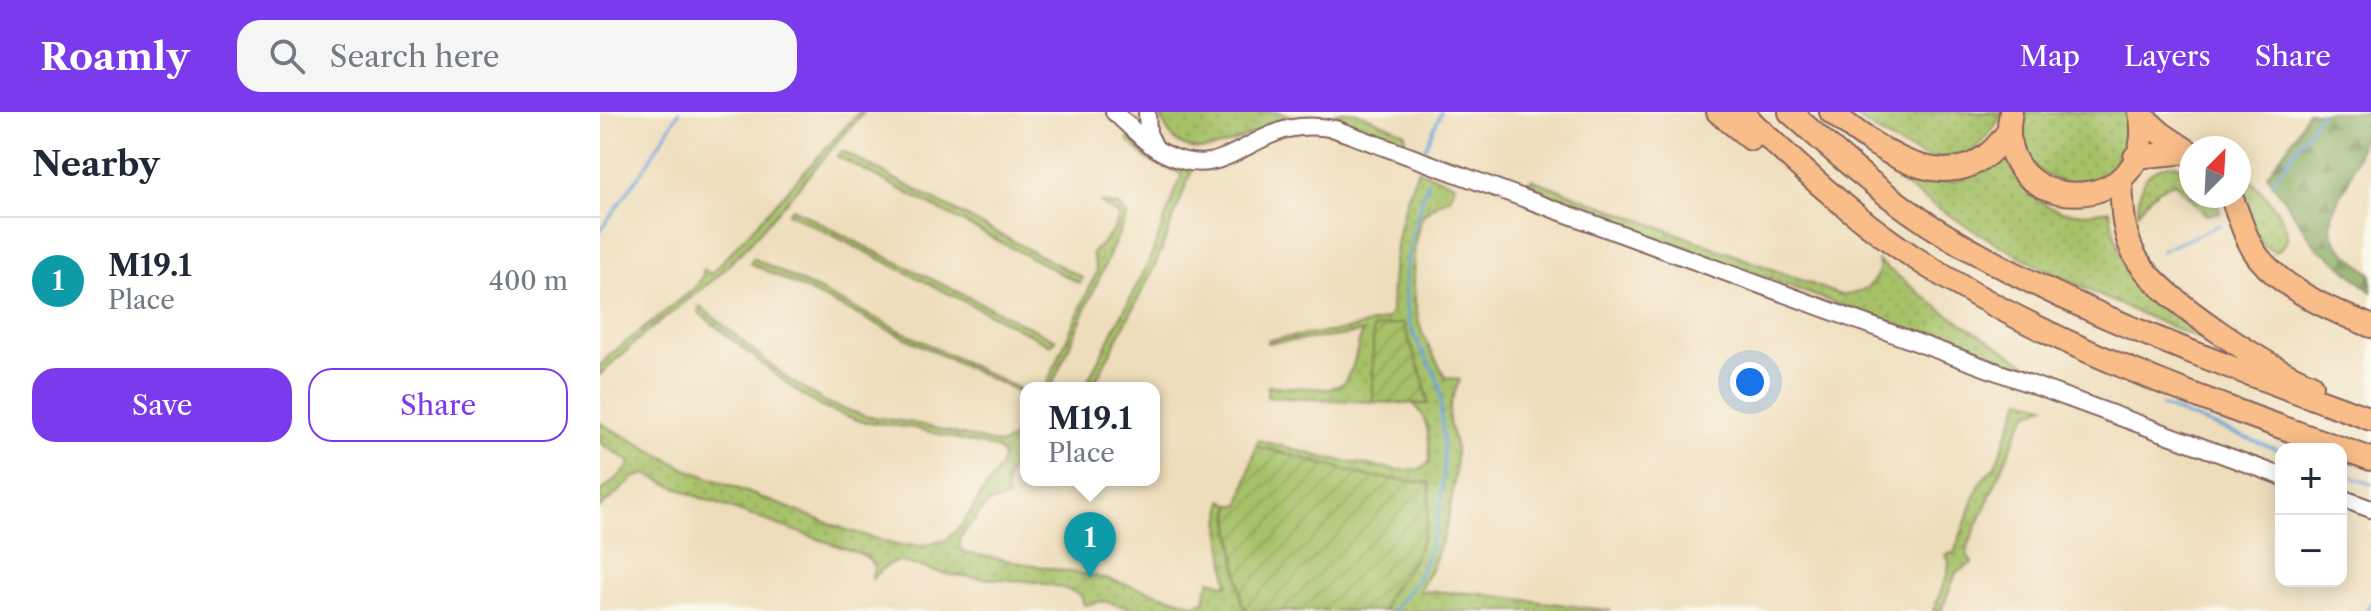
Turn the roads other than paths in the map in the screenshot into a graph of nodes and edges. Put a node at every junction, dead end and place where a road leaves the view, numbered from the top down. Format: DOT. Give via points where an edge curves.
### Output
graph roads {
  1 [pos="1114,112"];
  2 [pos="1147,112"];
  3 [pos="1718,112"];
  4 [pos="1741,112"];
  5 [pos="1790,112"];
  6 [pos="1831,112"];
  7 [pos="2140,113"];
  8 [pos="2010,121"];
  9 [pos="2179,145"];
  10 [pos="1157,149"];
  11 [pos="2179,153"];
  12 [pos="2135,157"];
  13 [pos="2121,178"];
  14 [pos="2235,208"];
  15 [pos="1911,256"];
  16 [pos="2371,326"];
  17 [pos="2371,410"];
  18 [pos="2371,419"];
  19 [pos="2371,459"];
  20 [pos="2275,474"];
  21 [pos="2347,500"];
  22 [pos="2371,509"];
  1 -- 10 [label="street"];
  2 -- 10 [label="street" via="1148,133"];
  3 -- 15 [label="highway" via="1810,187"];
  4 -- 15 [label="highway" via="1824,189"];
  5 -- 18 [label="highway" via="1853,168 1945,235 2015,274 2088,309"];
  6 -- 8 [label="highway" via="1891,154 1937,170 1978,162 1991,153"];
  7 -- 9 [label="highway"];
  7 -- 12 [label="highway" via="2141,145"];
  8 -- 13 [label="highway" via="2010,143 2021,167 2039,185 2065,195 2087,195"];
  10 -- 20 [label="street" via="1178,159 1215,162 1286,129 1335,129"];
  11 -- 12 [label="highway"];
  12 -- 13 [label="highway"];
  13 -- 17 [label="highway" via="2127,237 2137,261 2157,282 2255,354"];
  14 -- 16 [label="highway" via="2244,232 2281,278"];
  15 -- 19 [label="highway" via="1982,298 2116,364"];
  21 -- 22 [label="street"];
}
